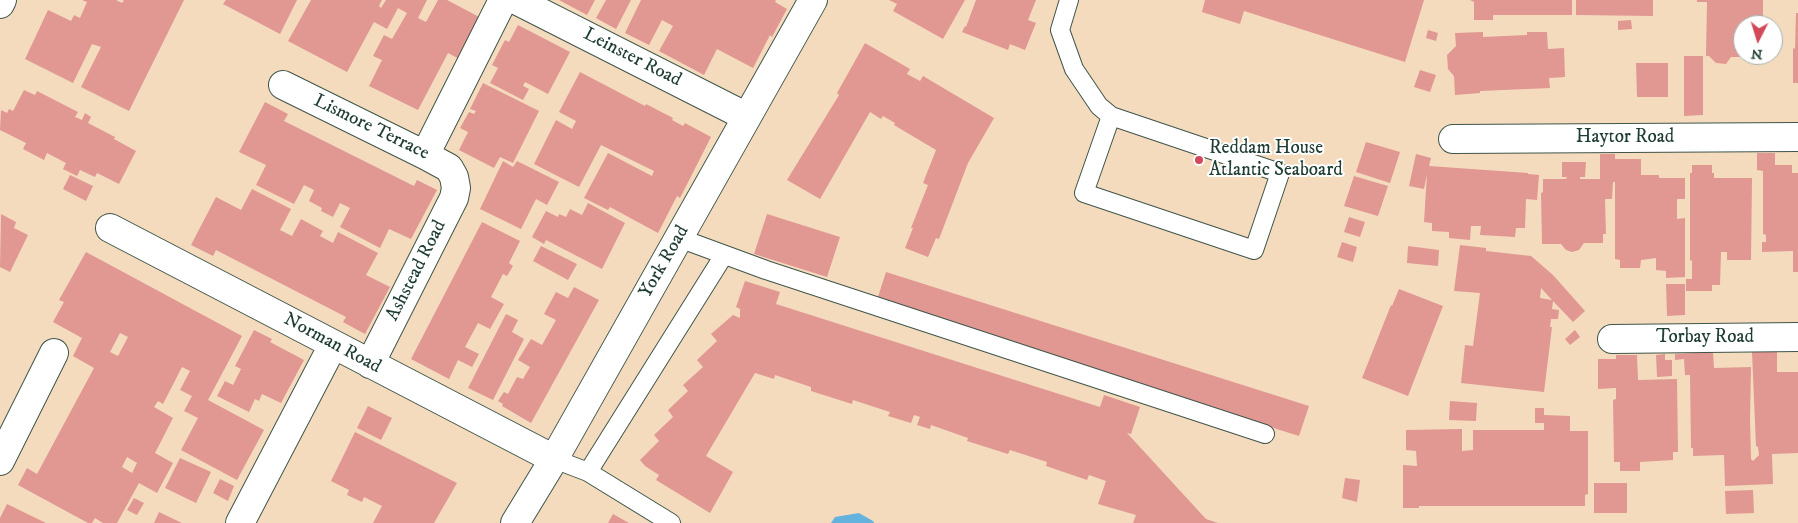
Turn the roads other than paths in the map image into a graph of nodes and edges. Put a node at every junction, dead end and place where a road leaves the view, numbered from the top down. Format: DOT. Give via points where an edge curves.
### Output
graph roads {
  1 [pos="2,0"];
  2 [pos="503,0"];
  3 [pos="516,0"];
  4 [pos="813,0"];
  5 [pos="1069,0"];
  6 [pos="0,4"];
  7 [pos="283,85"];
  8 [pos="1111,116"];
  9 [pos="747,117"];
  10 [pos="1798,137"];
  11 [pos="1453,139"];
  12 [pos="425,155"];
  13 [pos="454,177"];
  14 [pos="110,228"];
  15 [pos="679,238"];
  16 [pos="724,255"];
  17 [pos="1798,337"];
  18 [pos="1612,339"];
  19 [pos="333,345"];
  20 [pos="54,353"];
  21 [pos="370,364"];
  22 [pos="1265,434"];
  23 [pos="554,459"];
  24 [pos="0,461"];
  25 [pos="588,472"];
  26 [pos="240,523"];
  27 [pos="515,523"];
  28 [pos="671,523"];
  1 -- 6 [label="street"];
  2 -- 12 [label="street"];
  3 -- 9 [label="street, Leinster Road"];
  4 -- 9 [label="street, York Road"];
  5 -- 8 [label="lane" via="1060,30 1074,69 1099,106"];
  7 -- 12 [label="street, Lismore Terrace"];
  8 -- 8 [label="lane" via="1280,173 1254,250 1084,193"];
  9 -- 15 [label="street, York Road"];
  10 -- 11 [label="street, Haytor Road"];
  12 -- 13 [label="street, Lismore Terrace" via="449,168"];
  13 -- 21 [label="street, Ashstead Road" via="454,198"];
  14 -- 19 [label="street, Norman Road"];
  15 -- 16 [label="lane"];
  15 -- 23 [label="street, York Road"];
  16 -- 22 [label="lane"];
  16 -- 25 [label="lane"];
  17 -- 18 [label="street, Torbay Road"];
  19 -- 21 [label="street, Norman Road"];
  19 -- 26 [label="street"];
  20 -- 24 [label="street"];
  21 -- 23 [label="street, Norman Road"];
  23 -- 25 [label="lane"];
  23 -- 27 [label="street, York Road"];
  25 -- 28 [label="lane"];
}
